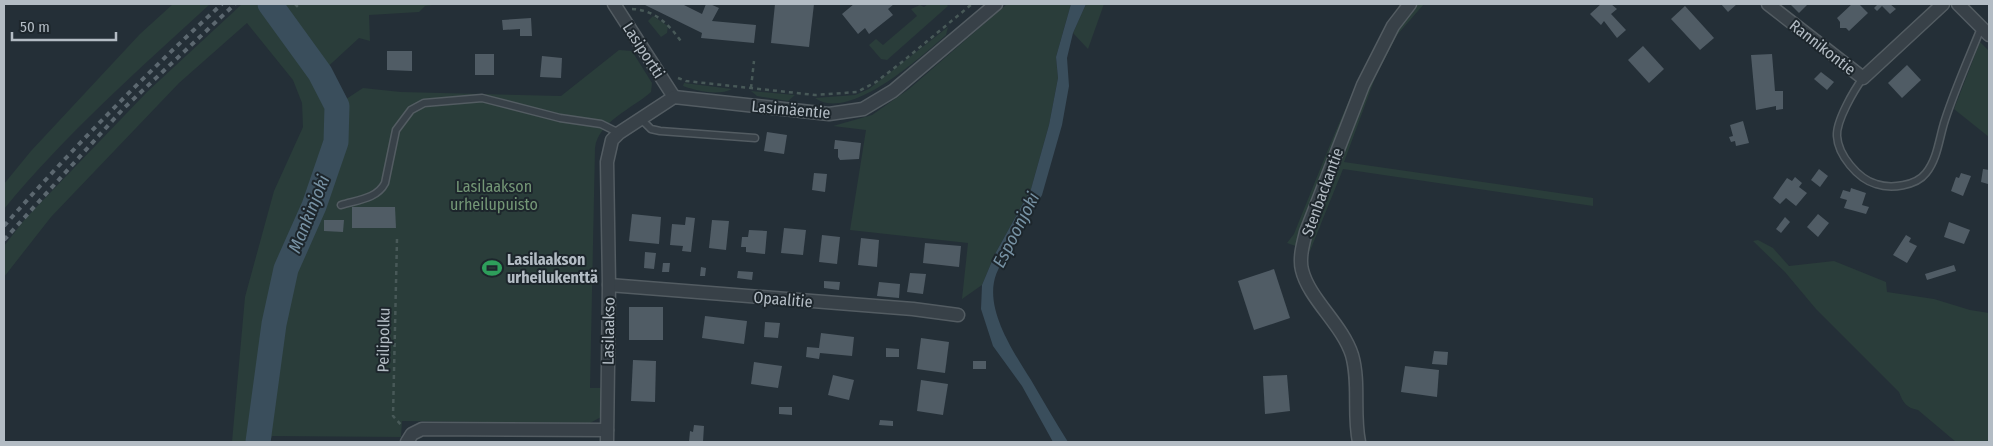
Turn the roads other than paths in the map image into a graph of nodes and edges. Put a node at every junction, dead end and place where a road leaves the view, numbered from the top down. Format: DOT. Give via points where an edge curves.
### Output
graph roads {
  1 [pos="614,4"];
  2 [pos="996,4"];
  3 [pos="1410,4"];
  4 [pos="1768,4"];
  5 [pos="1943,4"];
  6 [pos="1958,4"];
  7 [pos="1986,31"];
  8 [pos="1863,78"];
  9 [pos="674,97"];
  10 [pos="640,118"];
  11 [pos="620,133"];
  12 [pos="755,138"];
  13 [pos="341,205"];
  14 [pos="609,285"];
  15 [pos="958,315"];
  16 [pos="607,436"];
  17 [pos="410,438"];
  18 [pos="1359,442"];
  1 -- 9 [label="street, Lasiportti"];
  2 -- 9 [label="street, Lasimäentie" via="893,91 863,109 829,114"];
  3 -- 18 [label="street, Stenbackantie" via="1393,26 1363,85 1306,232 1301,255 1302,270 1310,287 1351,353 1356,371"];
  4 -- 8 [label="street, Rannikontie"];
  5 -- 8 [label="street, Rannikontie"];
  6 -- 7 [label="street"];
  7 -- 8 [label="lane" via="1945,120 1936,155 1925,174 1911,184 1876,184 1861,176 1846,160 1839,146 1836,135 1843,114 1850,95"];
  9 -- 10 [label="street"];
  10 -- 11 [label="street"];
  10 -- 12 [label="lane" via="651,129 660,131"];
  11 -- 13 [label="lane" via="601,124 560,118 482,98 424,103 411,110 396,130 382,190 376,195"];
  11 -- 14 [label="street, Lasilaakso" via="612,140 607,162"];
  14 -- 15 [label="street, Opaalitie"];
  14 -- 16 [label="street, Lasilaakso"];
  16 -- 17 [label="street" via="422,429"];
}
